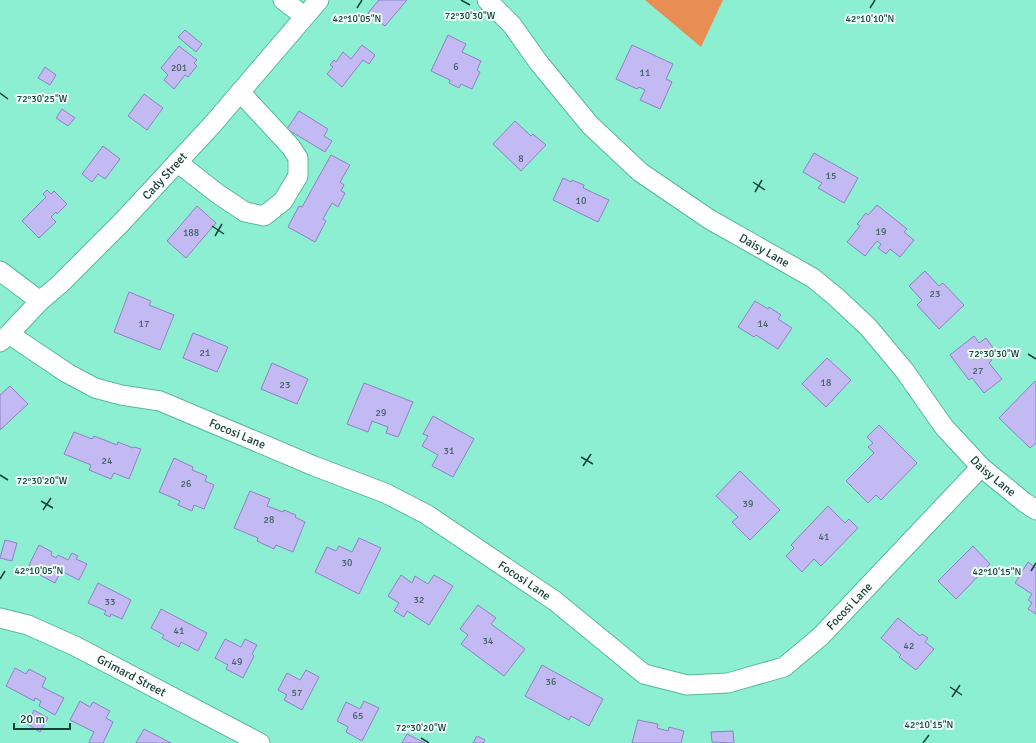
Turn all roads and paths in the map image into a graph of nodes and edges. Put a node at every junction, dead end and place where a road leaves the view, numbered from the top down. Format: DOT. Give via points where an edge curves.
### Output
graph roads {
  1 [pos="283,0"];
  2 [pos="319,0"];
  3 [pos="487,0"];
  4 [pos="304,16"];
  5 [pos="240,92"];
  6 [pos="177,162"];
  7 [pos="0,271"];
  8 [pos="40,302"];
  9 [pos="5,338"];
  10 [pos="981,467"];
  11 [pos="1036,510"];
  12 [pos="0,618"];
  13 [pos="260,743"];
  1 -- 4 [label="street"];
  2 -- 4 [label="street, Cady Street"];
  3 -- 10 [label="street, Daisy Lane" via="512,25 539,63 590,125 640,172 709,219 813,278 847,307 868,327 904,370 944,427"];
  4 -- 5 [label="street, Cady Street"];
  5 -- 6 [label="street, Cady Street"];
  5 -- 6 [label="street" via="291,147 298,158 298,176 284,201 264,216 245,212"];
  6 -- 8 [label="street, Cady Street" via="121,223"];
  7 -- 8 [label="street"];
  8 -- 9 [label="street, Cady Street"];
  9 -- 10 [label="street, Focosi Lane" via="95,388 160,401 385,493 426,514 555,601 644,674 687,685 728,683 784,666 820,636"];
  10 -- 11 [label="street, Daisy Lane"];
  12 -- 13 [label="street, Grimard Street" via="28,625 75,646"];
}
